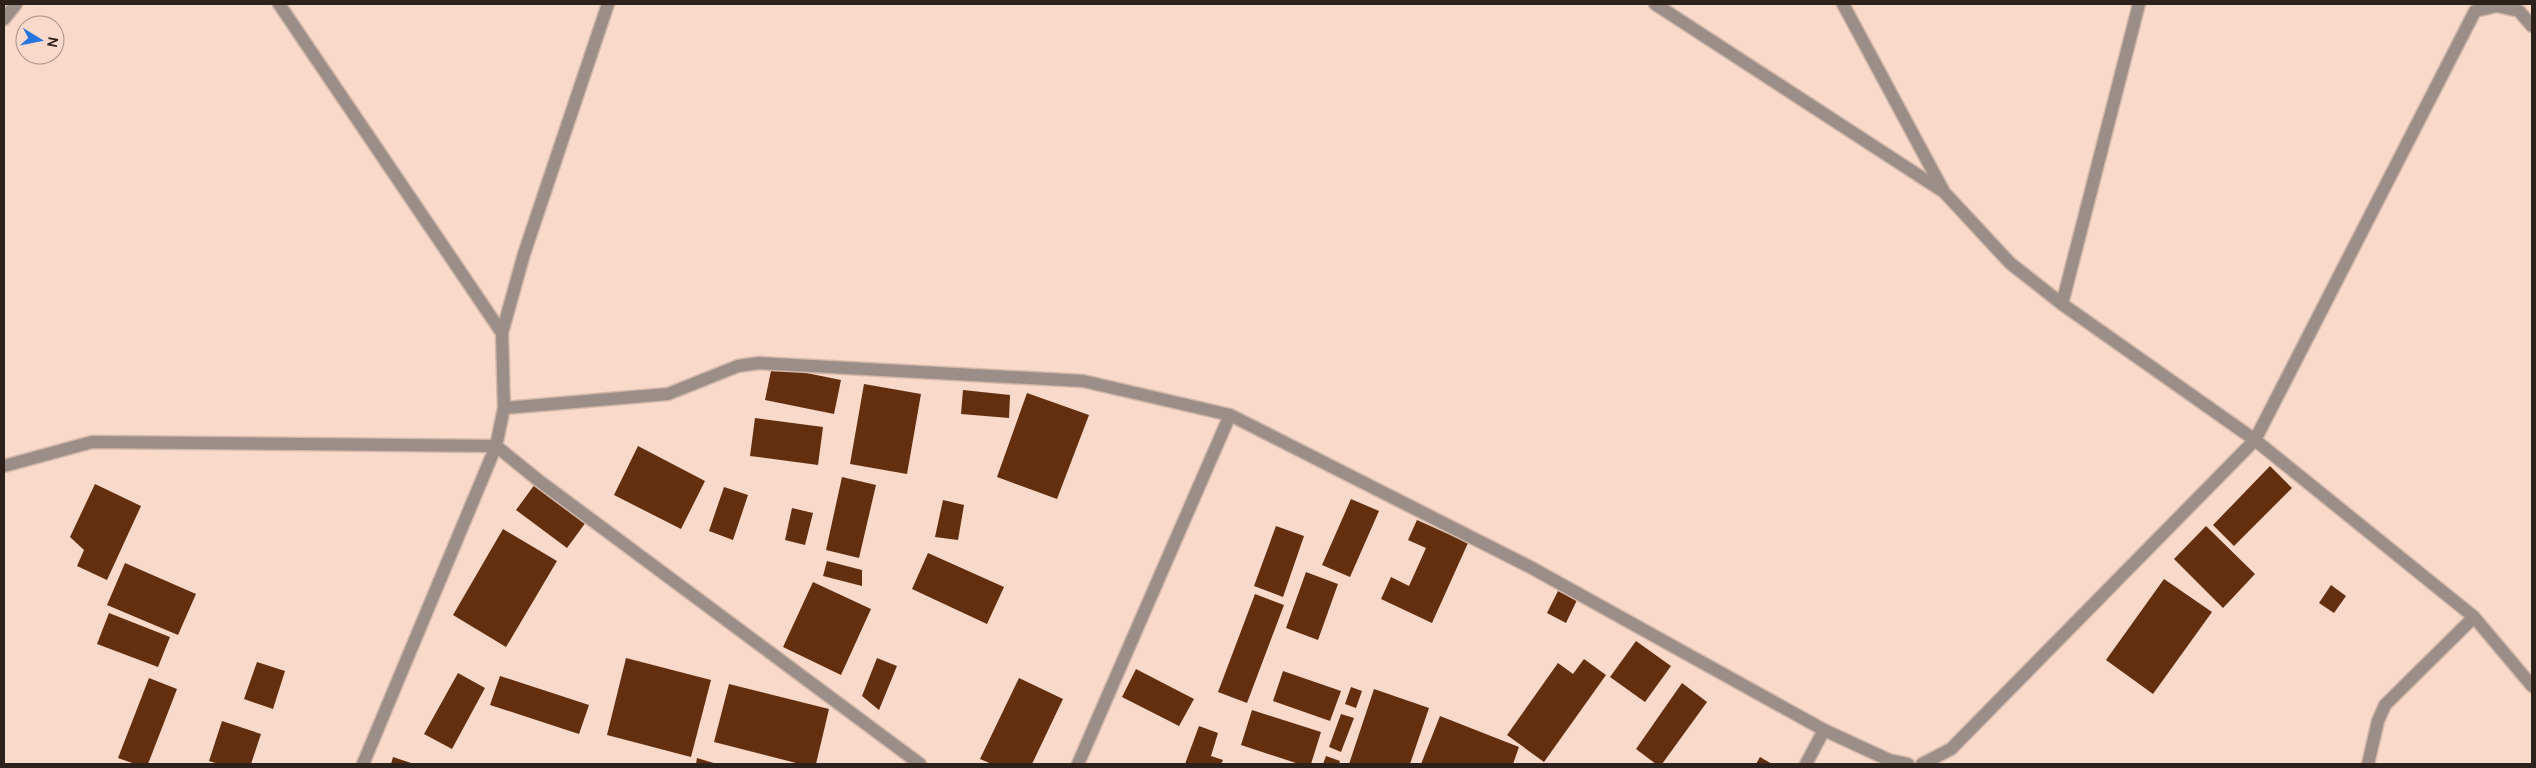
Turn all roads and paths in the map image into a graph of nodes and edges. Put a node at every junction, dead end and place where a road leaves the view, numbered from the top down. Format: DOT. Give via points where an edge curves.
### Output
graph roads {
  1 [pos="16,4"];
  2 [pos="279,4"];
  3 [pos="608,4"];
  4 [pos="1655,4"];
  5 [pos="1842,4"];
  6 [pos="2139,4"];
  7 [pos="4,19"];
  8 [pos="2532,26"];
  9 [pos="1944,192"];
  10 [pos="2062,304"];
  11 [pos="502,332"];
  12 [pos="504,408"];
  13 [pos="1230,415"];
  14 [pos="2255,440"];
  15 [pos="496,446"];
  16 [pos="4,466"];
  17 [pos="2474,617"];
  18 [pos="2532,686"];
  19 [pos="1824,730"];
  20 [pos="363,764"];
  21 [pos="920,764"];
  22 [pos="1078,764"];
  23 [pos="1806,764"];
  24 [pos="1908,764"];
  25 [pos="1922,764"];
  26 [pos="2368,764"];
  1 -- 7 [label="street"];
  2 -- 11 [label="street"];
  3 -- 11 [label="street" via="524,254"];
  4 -- 9 [label="street"];
  5 -- 9 [label="street"];
  6 -- 10 [label="street"];
  8 -- 14 [label="street" via="2519,10 2497,6 2475,11"];
  9 -- 10 [label="street" via="2010,263"];
  10 -- 14 [label="street"];
  11 -- 12 [label="street"];
  12 -- 13 [label="street" via="668,394 738,366 758,364 1083,381"];
  12 -- 15 [label="street"];
  13 -- 19 [label="street" via="1532,568"];
  13 -- 22 [label="street"];
  14 -- 17 [label="street"];
  14 -- 25 [label="street" via="1951,749"];
  15 -- 16 [label="street" via="92,442"];
  15 -- 20 [label="street"];
  15 -- 21 [label="street"];
  17 -- 18 [label="street"];
  17 -- 26 [label="street" via="2385,705"];
  19 -- 23 [label="street"];
  19 -- 24 [label="street" via="1889,760"];
}
